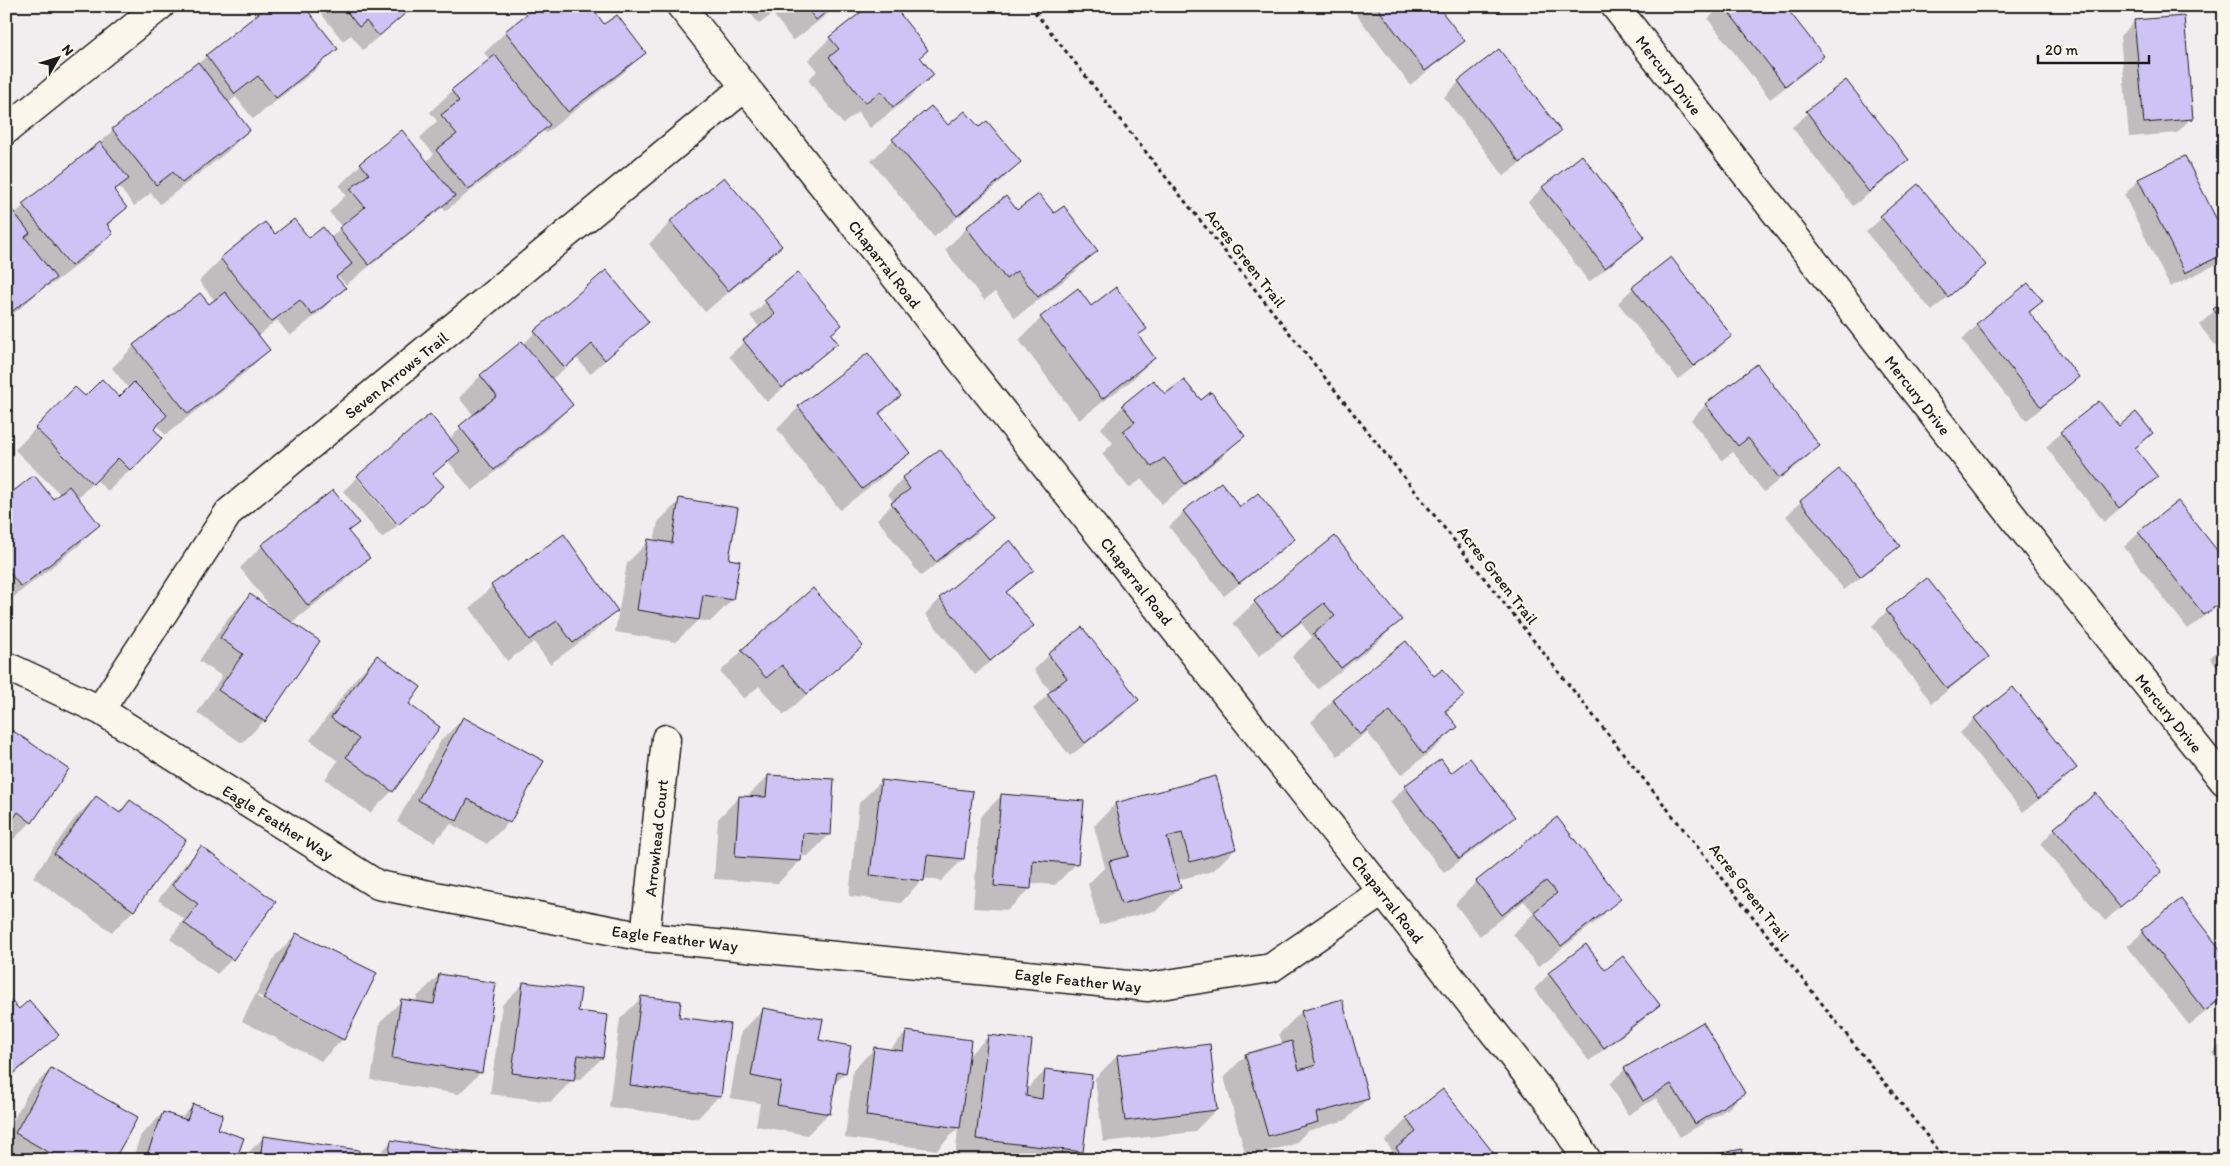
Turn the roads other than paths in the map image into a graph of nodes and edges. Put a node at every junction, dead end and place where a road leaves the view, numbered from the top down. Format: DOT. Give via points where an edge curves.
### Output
graph roads {
  1 [pos="160,6"];
  2 [pos="681,6"];
  3 [pos="1615,6"];
  4 [pos="746,87"];
  5 [pos="6,130"];
  6 [pos="6,666"];
  7 [pos="100,710"];
  8 [pos="666,739"];
  9 [pos="2224,781"];
  10 [pos="1382,892"];
  11 [pos="645,937"];
  12 [pos="1587,1160"];
  1 -- 5 [label="street"];
  2 -- 4 [label="street, Chaparral Road"];
  3 -- 9 [label="street, Mercury Drive" via="2016,522"];
  4 -- 7 [label="street, Seven Arrows Trail" via="229,512"];
  4 -- 10 [label="street, Chaparral Road"];
  6 -- 7 [label="street, Eagle Feather Way"];
  7 -- 11 [label="street, Eagle Feather Way" via="378,885"];
  8 -- 11 [label="street, Arrowhead Court"];
  10 -- 11 [label="street, Eagle Feather Way" via="1270,968 1148,987"];
  10 -- 12 [label="street, Chaparral Road" via="1553,1107"];
}
